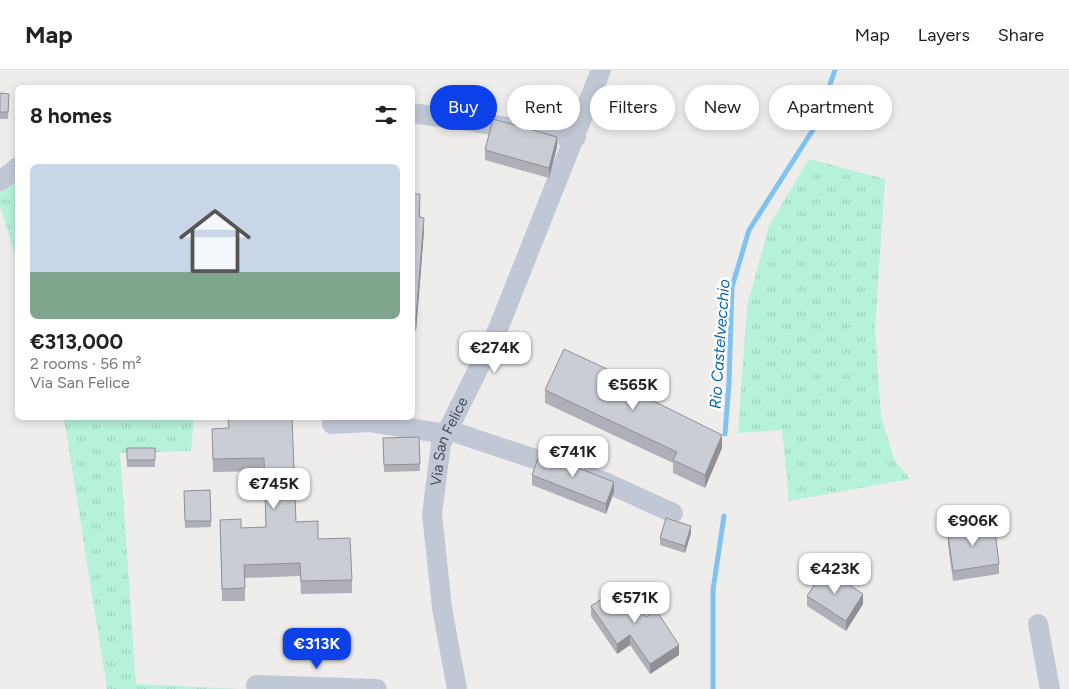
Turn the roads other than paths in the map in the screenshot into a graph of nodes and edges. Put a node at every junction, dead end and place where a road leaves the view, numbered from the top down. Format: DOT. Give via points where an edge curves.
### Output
graph roads {
  1 [pos="601,70"];
  2 [pos="415,113"];
  3 [pos="576,137"];
  4 [pos="15,169"];
  5 [pos="0,181"];
  6 [pos="332,424"];
  7 [pos="447,432"];
  8 [pos="673,513"];
  9 [pos="1038,624"];
  10 [pos="256,685"];
  11 [pos="377,689"];
  12 [pos="457,689"];
  13 [pos="1050,689"];
  1 -- 3 [label="street, Via San Felice"];
  2 -- 3 [label="street"];
  3 -- 7 [label="street, Via San Felice" via="498,329"];
  4 -- 5 [label="street"];
  6 -- 7 [label="street" via="370,422"];
  7 -- 8 [label="street" via="605,482"];
  7 -- 12 [label="street, Via San Felice" via="441,444 432,514 442,608"];
  9 -- 13 [label="street"];
  10 -- 11 [label="street"];
}
